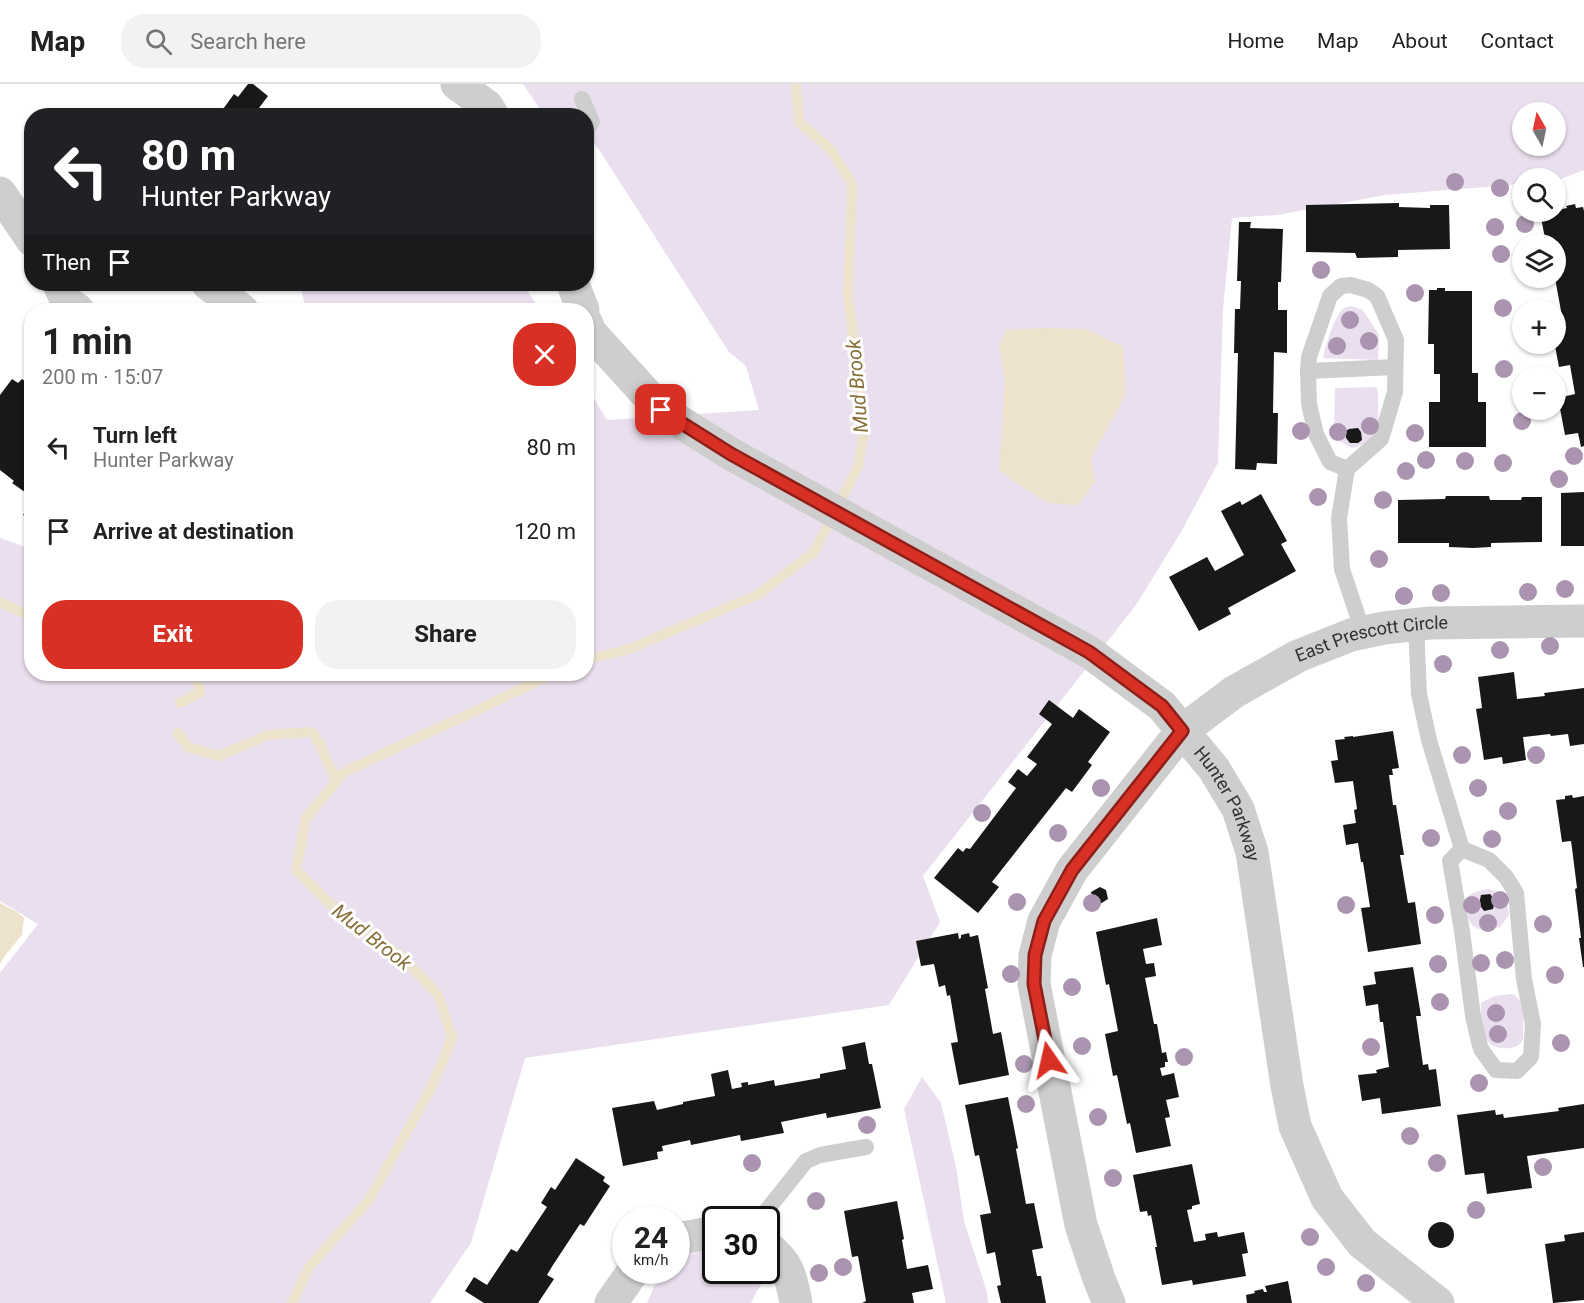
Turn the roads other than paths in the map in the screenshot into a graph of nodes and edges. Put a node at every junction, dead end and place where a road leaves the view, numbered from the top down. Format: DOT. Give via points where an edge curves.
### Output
graph roads {
  1 [pos="457,84"];
  2 [pos="582,99"];
  3 [pos="488,108"];
  4 [pos="586,108"];
  5 [pos="0,193"];
  6 [pos="24,228"];
  7 [pos="217,291"];
  8 [pos="233,303"];
  9 [pos="594,336"];
  10 [pos="1395,367"];
  11 [pos="1308,371"];
  12 [pos="1347,469"];
  13 [pos="1584,621"];
  14 [pos="1416,623"];
  15 [pos="1363,632"];
  16 [pos="1182,731"];
  17 [pos="1462,849"];
  18 [pos="866,1147"];
  19 [pos="770,1206"];
  20 [pos="780,1260"];
  21 [pos="624,1284"];
  22 [pos="611,1303"];
  23 [pos="796,1303"];
  24 [pos="1109,1303"];
  25 [pos="1438,1303"];
  1 -- 3 [label="street"];
  2 -- 4 [label="lane"];
  5 -- 6 [label="street"];
  7 -- 8 [label="street"];
  9 -- 16 [label="street, Hunter Parkway" via="661,410 731,454 1089,652 1162,706"];
  10 -- 11 [label="lane"];
  10 -- 11 [label="lane" via="1396,340 1377,296 1351,285 1341,286 1330,296"];
  10 -- 12 [label="lane" via="1395,392 1381,439"];
  11 -- 12 [label="lane" via="1316,434 1330,462"];
  12 -- 15 [label="lane" via="1339,518 1342,569"];
  13 -- 14 [label="street, East Prescott Circle"];
  14 -- 15 [label="street, East Prescott Circle"];
  14 -- 17 [label="lane" via="1419,694"];
  15 -- 16 [label="street, East Prescott Circle" via="1298,656 1234,692"];
  16 -- 24 [label="street, East Prescott Circle" via="1072,870 1044,921 1035,955 1034,984 1081,1225"];
  16 -- 25 [label="street, Hunter Parkway" via="1214,769 1238,809 1251,852 1287,1086 1295,1126 1304,1147 1327,1198 1362,1243"];
  17 -- 17 [label="lane" via="1450,861 1481,1049 1496,1070 1517,1071 1531,1057 1533,1024 1524,979 1516,893 1489,860"];
  18 -- 19 [label="lane" via="806,1161"];
  20 -- 23 [label="street" via="791,1275"];
  21 -- 22 [label="street"];
}
